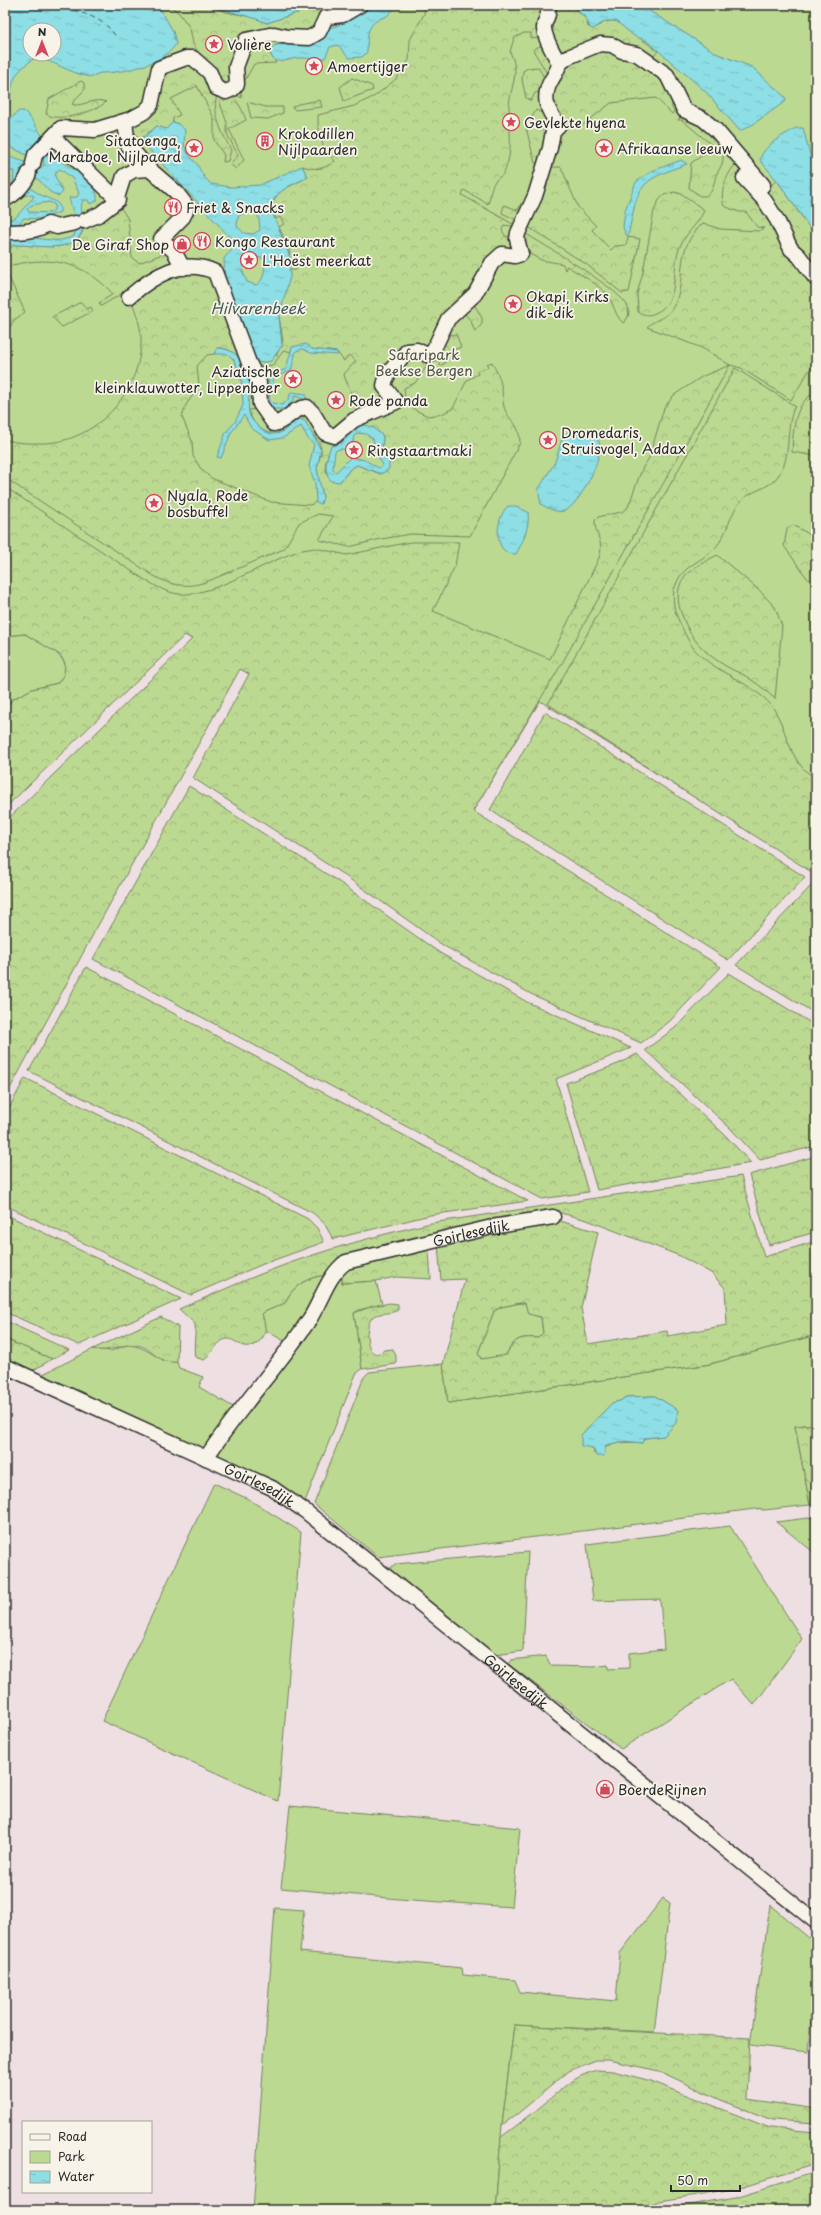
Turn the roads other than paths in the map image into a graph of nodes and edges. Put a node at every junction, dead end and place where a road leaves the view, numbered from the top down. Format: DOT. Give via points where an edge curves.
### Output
graph roads {
  1 [pos="360,5"];
  2 [pos="547,5"];
  3 [pos="559,64"];
  4 [pos="125,122"];
  5 [pos="53,137"];
  6 [pos="149,169"];
  7 [pos="117,198"];
  8 [pos="5,199"];
  9 [pos="5,232"];
  10 [pos="183,268"];
  11 [pos="816,279"];
  12 [pos="130,297"];
  13 [pos="553,1217"];
  14 [pos="5,1366"];
  15 [pos="206,1458"];
  16 [pos="816,1922"];
  1 -- 4 [label="street" via="343,16 326,17 318,32 309,38 274,34 246,40 236,67 237,84 226,92 216,88 210,72 193,58 162,66 157,72 151,105 144,112"];
  2 -- 3 [label="street" via="548,14 544,29"];
  3 -- 10 [label="street" via="549,84 546,101 551,116 560,125 553,131 535,196 518,233 517,240 522,254 502,254 492,263 475,294 448,319 432,353 427,355 417,350 407,351 393,367 384,386 396,402 354,420 340,434 335,436 325,433 307,407 298,408 277,424 272,423 260,404 259,383 246,356 215,272 202,267"];
  3 -- 11 [label="street" via="568,57 600,44 612,45 622,51 636,54 667,75 684,110 703,119 727,142 762,185 760,188 748,175 744,178 765,201 791,249"];
  4 -- 5 [label="street" via="88,131 63,127"];
  4 -- 6 [label="street" via="128,145"];
  5 -- 7 [label="street"];
  5 -- 8 [label="street" via="35,155 26,182 12,196"];
  6 -- 7 [label="street" via="134,170 124,176"];
  6 -- 10 [label="street" via="176,192 186,205 183,216 160,239 174,251"];
  7 -- 9 [label="street" via="118,200 100,214 79,222 57,227 48,224 43,228"];
  10 -- 12 [label="street" via="157,275"];
  13 -- 15 [label="street, Goirlesedijk" via="492,1227 346,1262 336,1269 309,1320 223,1431"];
  14 -- 15 [label="street, Goirlesedijk"];
  15 -- 16 [label="street, Goirlesedijk" via="272,1488 305,1511"];
}
